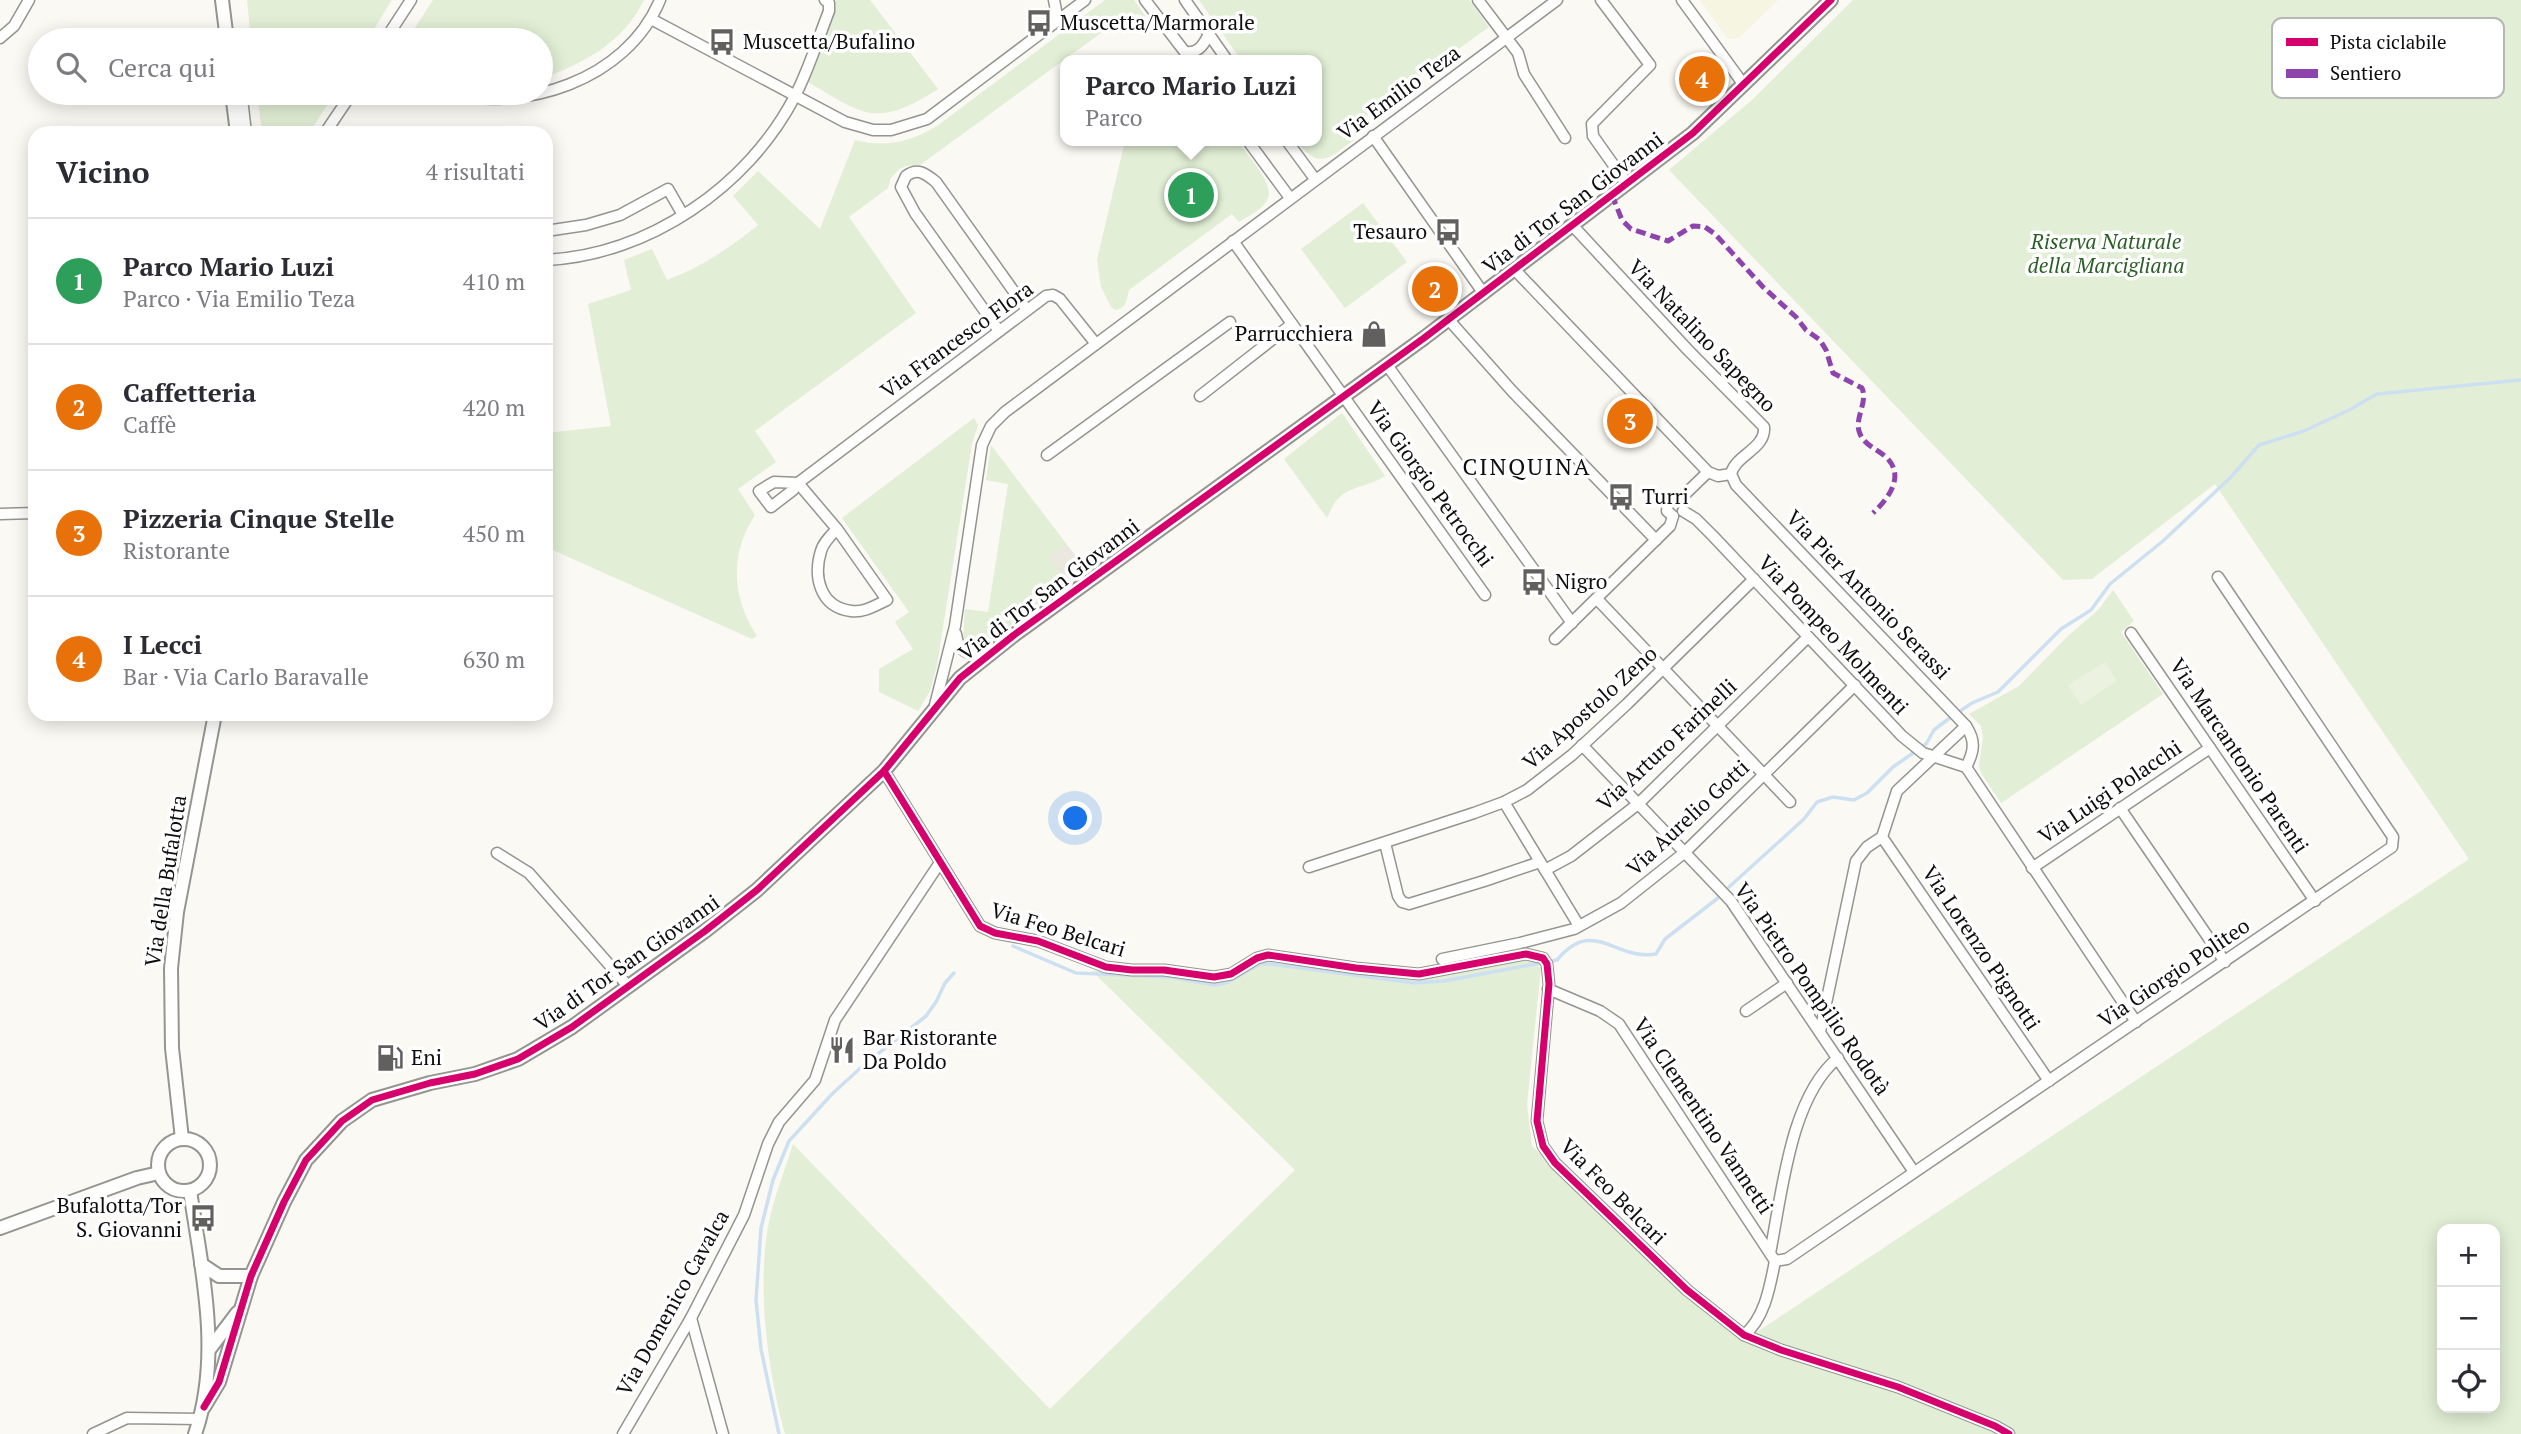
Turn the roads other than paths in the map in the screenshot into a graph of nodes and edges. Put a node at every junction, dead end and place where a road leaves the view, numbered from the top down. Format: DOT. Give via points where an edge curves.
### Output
graph roads {
  1 [pos="29,0"];
  2 [pos="222,0"];
  3 [pos="411,0"];
  4 [pos="660,0"];
  5 [pos="825,0"];
  6 [pos="1054,0"];
  7 [pos="1085,0"];
  8 [pos="1145,0"];
  9 [pos="1185,0"];
  10 [pos="1478,0"];
  11 [pos="1557,0"];
  12 [pos="1601,0"];
  13 [pos="1682,0"];
  14 [pos="1831,0"];
  15 [pos="651,19"];
  16 [pos="1058,21"];
  17 [pos="225,28"];
  18 [pos="393,28"];
  19 [pos="1208,36"];
  20 [pos="0,38"];
  21 [pos="1506,38"];
  22 [pos="1187,55"];
  23 [pos="1189,55"];
  24 [pos="1223,55"];
  25 [pos="1744,85"];
  26 [pos="553,89"];
  27 [pos="795,96"];
  28 [pos="236,105"];
  29 [pos="242,105"];
  30 [pos="344,105"];
  31 [pos="237,126"];
  32 [pos="245,126"];
  33 [pos="330,126"];
  34 [pos="1373,136"];
  35 [pos="1565,138"];
  36 [pos="1252,146"];
  37 [pos="1291,146"];
  38 [pos="1315,179"];
  39 [pos="1627,184"];
  40 [pos="1290,198"];
  41 [pos="683,215"];
  42 [pos="1573,226"];
  43 [pos="553,231"];
  44 [pos="1233,241"];
  45 [pos="553,259"];
  46 [pos="1515,270"];
  47 [pos="1483,294"];
  48 [pos="1027,310"];
  49 [pos="1449,320"];
  50 [pos="1230,322"];
  51 [pos="1292,324"];
  52 [pos="999,331"];
  53 [pos="1096,344"];
  54 [pos="1387,365"];
  55 [pos="1200,396"];
  56 [pos="1343,396"];
  57 [pos="1047,455"];
  58 [pos="1708,472"];
  59 [pos="1731,474"];
  60 [pos="1679,500"];
  61 [pos="1683,512"];
  62 [pos="28,513"];
  63 [pos="0,514"];
  64 [pos="1673,516"];
  65 [pos="837,529"];
  66 [pos="1656,540"];
  67 [pos="2218,577"];
  68 [pos="1754,579"];
  69 [pos="1485,594"];
  70 [pos="1597,599"];
  71 [pos="1572,623"];
  72 [pos="955,626"];
  73 [pos="2131,633"];
  74 [pos="1808,637"];
  75 [pos="1555,639"];
  76 [pos="996,649"];
  77 [pos="1663,669"];
  78 [pos="1855,685"];
  79 [pos="933,712"];
  80 [pos="214,721"];
  81 [pos="1963,722"];
  82 [pos="1717,725"];
  83 [pos="1582,745"];
  84 [pos="2210,748"];
  85 [pos="1933,756"];
  86 [pos="1966,767"];
  87 [pos="884,771"];
  88 [pos="1764,775"];
  89 [pos="1504,802"];
  90 [pos="1790,802"];
  91 [pos="1638,804"];
  92 [pos="2120,808"];
  93 [pos="1882,837"];
  94 [pos="1385,843"];
  95 [pos="497,853"];
  96 [pos="1684,853"];
  97 [pos="939,864"];
  98 [pos="1542,866"];
  99 [pos="1309,867"];
  100 [pos="2032,868"];
  101 [pos="2315,901"];
  102 [pos="1579,926"];
  103 [pos="1520,943"];
  104 [pos="1523,955"];
  105 [pos="1442,959"];
  106 [pos="2225,962"];
  107 [pos="1787,983"];
  108 [pos="627,985"];
  109 [pos="1548,989"];
  110 [pos="1746,1011"];
  111 [pos="2136,1022"];
  112 [pos="1820,1032"];
  113 [pos="1838,1058"];
  114 [pos="2049,1082"];
  115 [pos="182,1139"];
  116 [pos="1914,1172"];
  117 [pos="159,1173"];
  118 [pos="190,1191"];
  119 [pos="0,1227"];
  120 [pos="1773,1257"];
  121 [pos="201,1264"];
  122 [pos="251,1276"];
  123 [pos="244,1300"];
  124 [pos="691,1318"];
  125 [pos="1744,1335"];
  126 [pos="209,1350"];
  127 [pos="202,1413"];
  128 [pos="93,1434"];
  129 [pos="195,1434"];
  130 [pos="624,1434"];
  131 [pos="723,1434"];
  132 [pos="2009,1434"];
  1 -- 20 [label="street" via="14,26"];
  2 -- 17 [label="street"];
  3 -- 18 [label="street"];
  4 -- 15 [label="street"];
  5 -- 27 [label="street" via="829,11"];
  6 -- 16 [label="street"];
  7 -- 16 [label="street"];
  8 -- 22 [label="street"];
  9 -- 19 [label="street"];
  10 -- 21 [label="street"];
  11 -- 21 [label="street, Via Emilio Teza"];
  12 -- 39 [label="street" via="1650,65 1592,124 1593,136"];
  13 -- 25 [label="street"];
  14 -- 25 [label="street, Via di Tor San Giovanni"];
  15 -- 26 [label="street" via="611,62"];
  15 -- 27 [label="street"];
  16 -- 27 [label="street" via="927,119 907,127 873,130 845,122"];
  19 -- 23 [label="street"];
  19 -- 24 [label="street"];
  21 -- 34 [label="street, Via Emilio Teza"];
  21 -- 35 [label="street"];
  25 -- 39 [label="street, Via di Tor San Giovanni" via="1693,133"];
  27 -- 41 [label="street" via="758,152"];
  28 -- 31 [label="street"];
  29 -- 32 [label="street"];
  30 -- 33 [label="street"];
  34 -- 38 [label="street, Via Emilio Teza"];
  34 -- 47 [label="street"];
  36 -- 40 [label="street"];
  37 -- 38 [label="street"];
  38 -- 40 [label="street, Via Emilio Teza"];
  39 -- 42 [label="street, Via di Tor San Giovanni"];
  40 -- 44 [label="street, Via Emilio Teza"];
  41 -- 43 [label="street" via="668,189 620,215"];
  41 -- 45 [label="street" via="620,246"];
  42 -- 46 [label="street, Via di Tor San Giovanni"];
  42 -- 59 [label="street, Via Natalino Sapegno" via="1764,427 1763,438 1733,466"];
  44 -- 51 [label="street, Via Giorgio Petrocchi"];
  44 -- 53 [label="street, Via Emilio Teza"];
  46 -- 47 [label="street, Via di Tor San Giovanni"];
  46 -- 58 [label="street"];
  47 -- 49 [label="street, Via di Tor San Giovanni"];
  48 -- 52 [label="street, Via Francesco Flora"];
  48 -- 52 [label="street" via="936,182 922,172 906,176 901,187 915,214"];
  48 -- 53 [label="street, Via Francesco Flora" via="1052,295"];
  49 -- 54 [label="street, Via di Tor San Giovanni"];
  49 -- 66 [label="street"];
  50 -- 57 [label="street"];
  51 -- 55 [label="street"];
  51 -- 56 [label="street, Via Giorgio Petrocchi"];
  52 -- 65 [label="street, Via Francesco Flora" via="798,483"];
  53 -- 72 [label="street" via="991,426 982,445"];
  54 -- 56 [label="street, Via di Tor San Giovanni"];
  54 -- 71 [label="street"];
  56 -- 69 [label="street, Via Giorgio Petrocchi"];
  56 -- 76 [label="street, Via di Tor San Giovanni"];
  58 -- 59 [label="street"];
  58 -- 60 [label="street"];
  59 -- 81 [label="street, Via Pier Antonio Serassi" via="1745,495"];
  60 -- 61 [label="street"];
  60 -- 64 [label="street" via="1667,505"];
  61 -- 64 [label="street"];
  61 -- 68 [label="street, Via Pompeo Molmenti" via="1696,519"];
  62 -- 63 [label="street"];
  64 -- 66 [label="street"];
  65 -- 65 [label="street" via="821,549 816,580 824,595 850,611 887,600"];
  66 -- 70 [label="street"];
  67 -- 101 [label="street, Via Giorgio Politeo" via="2393,837 2390,850"];
  68 -- 74 [label="street, Via Pompeo Molmenti"];
  68 -- 77 [label="street, Via Apostolo Zeno"];
  70 -- 71 [label="street"];
  70 -- 77 [label="street"];
  71 -- 75 [label="street"];
  72 -- 76 [label="street" via="957,644 966,652 976,655"];
  72 -- 79 [label="street"];
  73 -- 84 [label="street, Via Marcantonio Parenti"];
  74 -- 78 [label="street, Via Pompeo Molmenti"];
  74 -- 82 [label="street, Via Arturo Farinelli"];
  76 -- 79 [label="street, Via di Tor San Giovanni" via="960,678"];
  77 -- 82 [label="street"];
  77 -- 83 [label="street, Via Apostolo Zeno"];
  78 -- 85 [label="street, Via Pompeo Molmenti" via="1915,748"];
  78 -- 88 [label="street, Via Aurelio Gotti"];
  79 -- 87 [label="street, Via di Tor San Giovanni"];
  80 -- 115 [label="street, Via della Bufalotta" via="170,968 172,1048"];
  81 -- 85 [label="street"];
  81 -- 86 [label="street" via="1973,750"];
  82 -- 88 [label="street"];
  82 -- 91 [label="street, Via Arturo Farinelli"];
  83 -- 89 [label="street, Via Apostolo Zeno" via="1527,790"];
  83 -- 91 [label="street, Via Pietro Pompilio Rodotà"];
  84 -- 92 [label="street, Via Luigi Polacchi"];
  84 -- 101 [label="street, Via Marcantonio Parenti"];
  85 -- 86 [label="street, Via Pompeo Molmenti"];
  85 -- 93 [label="street" via="1897,791"];
  86 -- 100 [label="street"];
  87 -- 97 [label="street, Via Feo Belcari"];
  87 -- 108 [label="street, Via di Tor San Giovanni" via="757,890"];
  88 -- 90 [label="street"];
  88 -- 96 [label="street, Via Aurelio Gotti"];
  89 -- 94 [label="street, Via Apostolo Zeno"];
  89 -- 98 [label="street"];
  91 -- 96 [label="street, Via Pietro Pompilio Rodotà"];
  91 -- 98 [label="street, Via Arturo Farinelli" via="1571,856"];
  92 -- 100 [label="street, Via Luigi Polacchi"];
  92 -- 106 [label="street"];
  93 -- 112 [label="street" via="1857,861"];
  93 -- 114 [label="street, Via Lorenzo Pignotti"];
  94 -- 98 [label="street, Via Arturo Farinelli" via="1398,896 1409,904"];
  94 -- 99 [label="street, Via Apostolo Zeno"];
  95 -- 108 [label="street" via="529,873"];
  96 -- 102 [label="street, Via Aurelio Gotti" via="1634,894"];
  96 -- 107 [label="street, Via Pietro Pompilio Rodotà" via="1731,901"];
  97 -- 104 [label="street, Via Feo Belcari" via="976,923 985,929 1038,940 1115,968 1220,977 1273,955 1419,974"];
  97 -- 124 [label="street, Via Domenico Cavalca" via="835,1020 815,1080 779,1122 744,1215"];
  98 -- 102 [label="street"];
  100 -- 111 [label="street"];
  101 -- 106 [label="street, Via Giorgio Politeo"];
  102 -- 103 [label="street, Via Aurelio Gotti"];
  103 -- 104 [label="street"];
  103 -- 105 [label="street, Via Aurelio Gotti"];
  104 -- 109 [label="street, Via Feo Belcari" via="1545,959"];
  106 -- 111 [label="street, Via Giorgio Politeo"];
  107 -- 110 [label="street"];
  107 -- 112 [label="street, Via Pietro Pompilio Rodotà"];
  108 -- 122 [label="street, Via di Tor San Giovanni" via="572,1027 518,1059 372,1100 356,1110 306,1160"];
  109 -- 120 [label="street, Via Clementino Vannetti" via="1619,1024"];
  109 -- 125 [label="street, Via Feo Belcari" via="1537,1111 1547,1154 1688,1290"];
  111 -- 114 [label="street, Via Giorgio Politeo"];
  112 -- 113 [label="street, Via Pietro Pompilio Rodotà"];
  113 -- 116 [label="street, Via Pietro Pompilio Rodotà"];
  113 -- 120 [label="street" via="1814,1084 1794,1137"];
  114 -- 116 [label="street, Via Giorgio Politeo"];
  115 -- 117 [label="street" via="161,1152"];
  115 -- 118 [label="street" via="198,1143 210,1160 208,1176"];
  116 -- 120 [label="street, Via Giorgio Politeo" via="1787,1259"];
  117 -- 118 [label="street" via="174,1189"];
  117 -- 119 [label="street"];
  118 -- 121 [label="street"];
  120 -- 125 [label="street" via="1760,1315"];
  121 -- 122 [label="street" via="219,1276"];
  121 -- 126 [label="street"];
  122 -- 123 [label="street, Via di Tor San Giovanni"];
  123 -- 126 [label="street"];
  123 -- 127 [label="street, Via di Tor San Giovanni" via="219,1382"];
  124 -- 130 [label="street, Via Domenico Cavalca"];
  124 -- 131 [label="street"];
  125 -- 132 [label="street, Via Feo Belcari" via="1898,1387"];
  126 -- 127 [label="street"];
  127 -- 128 [label="street" via="127,1418"];
  127 -- 129 [label="street"];
}
